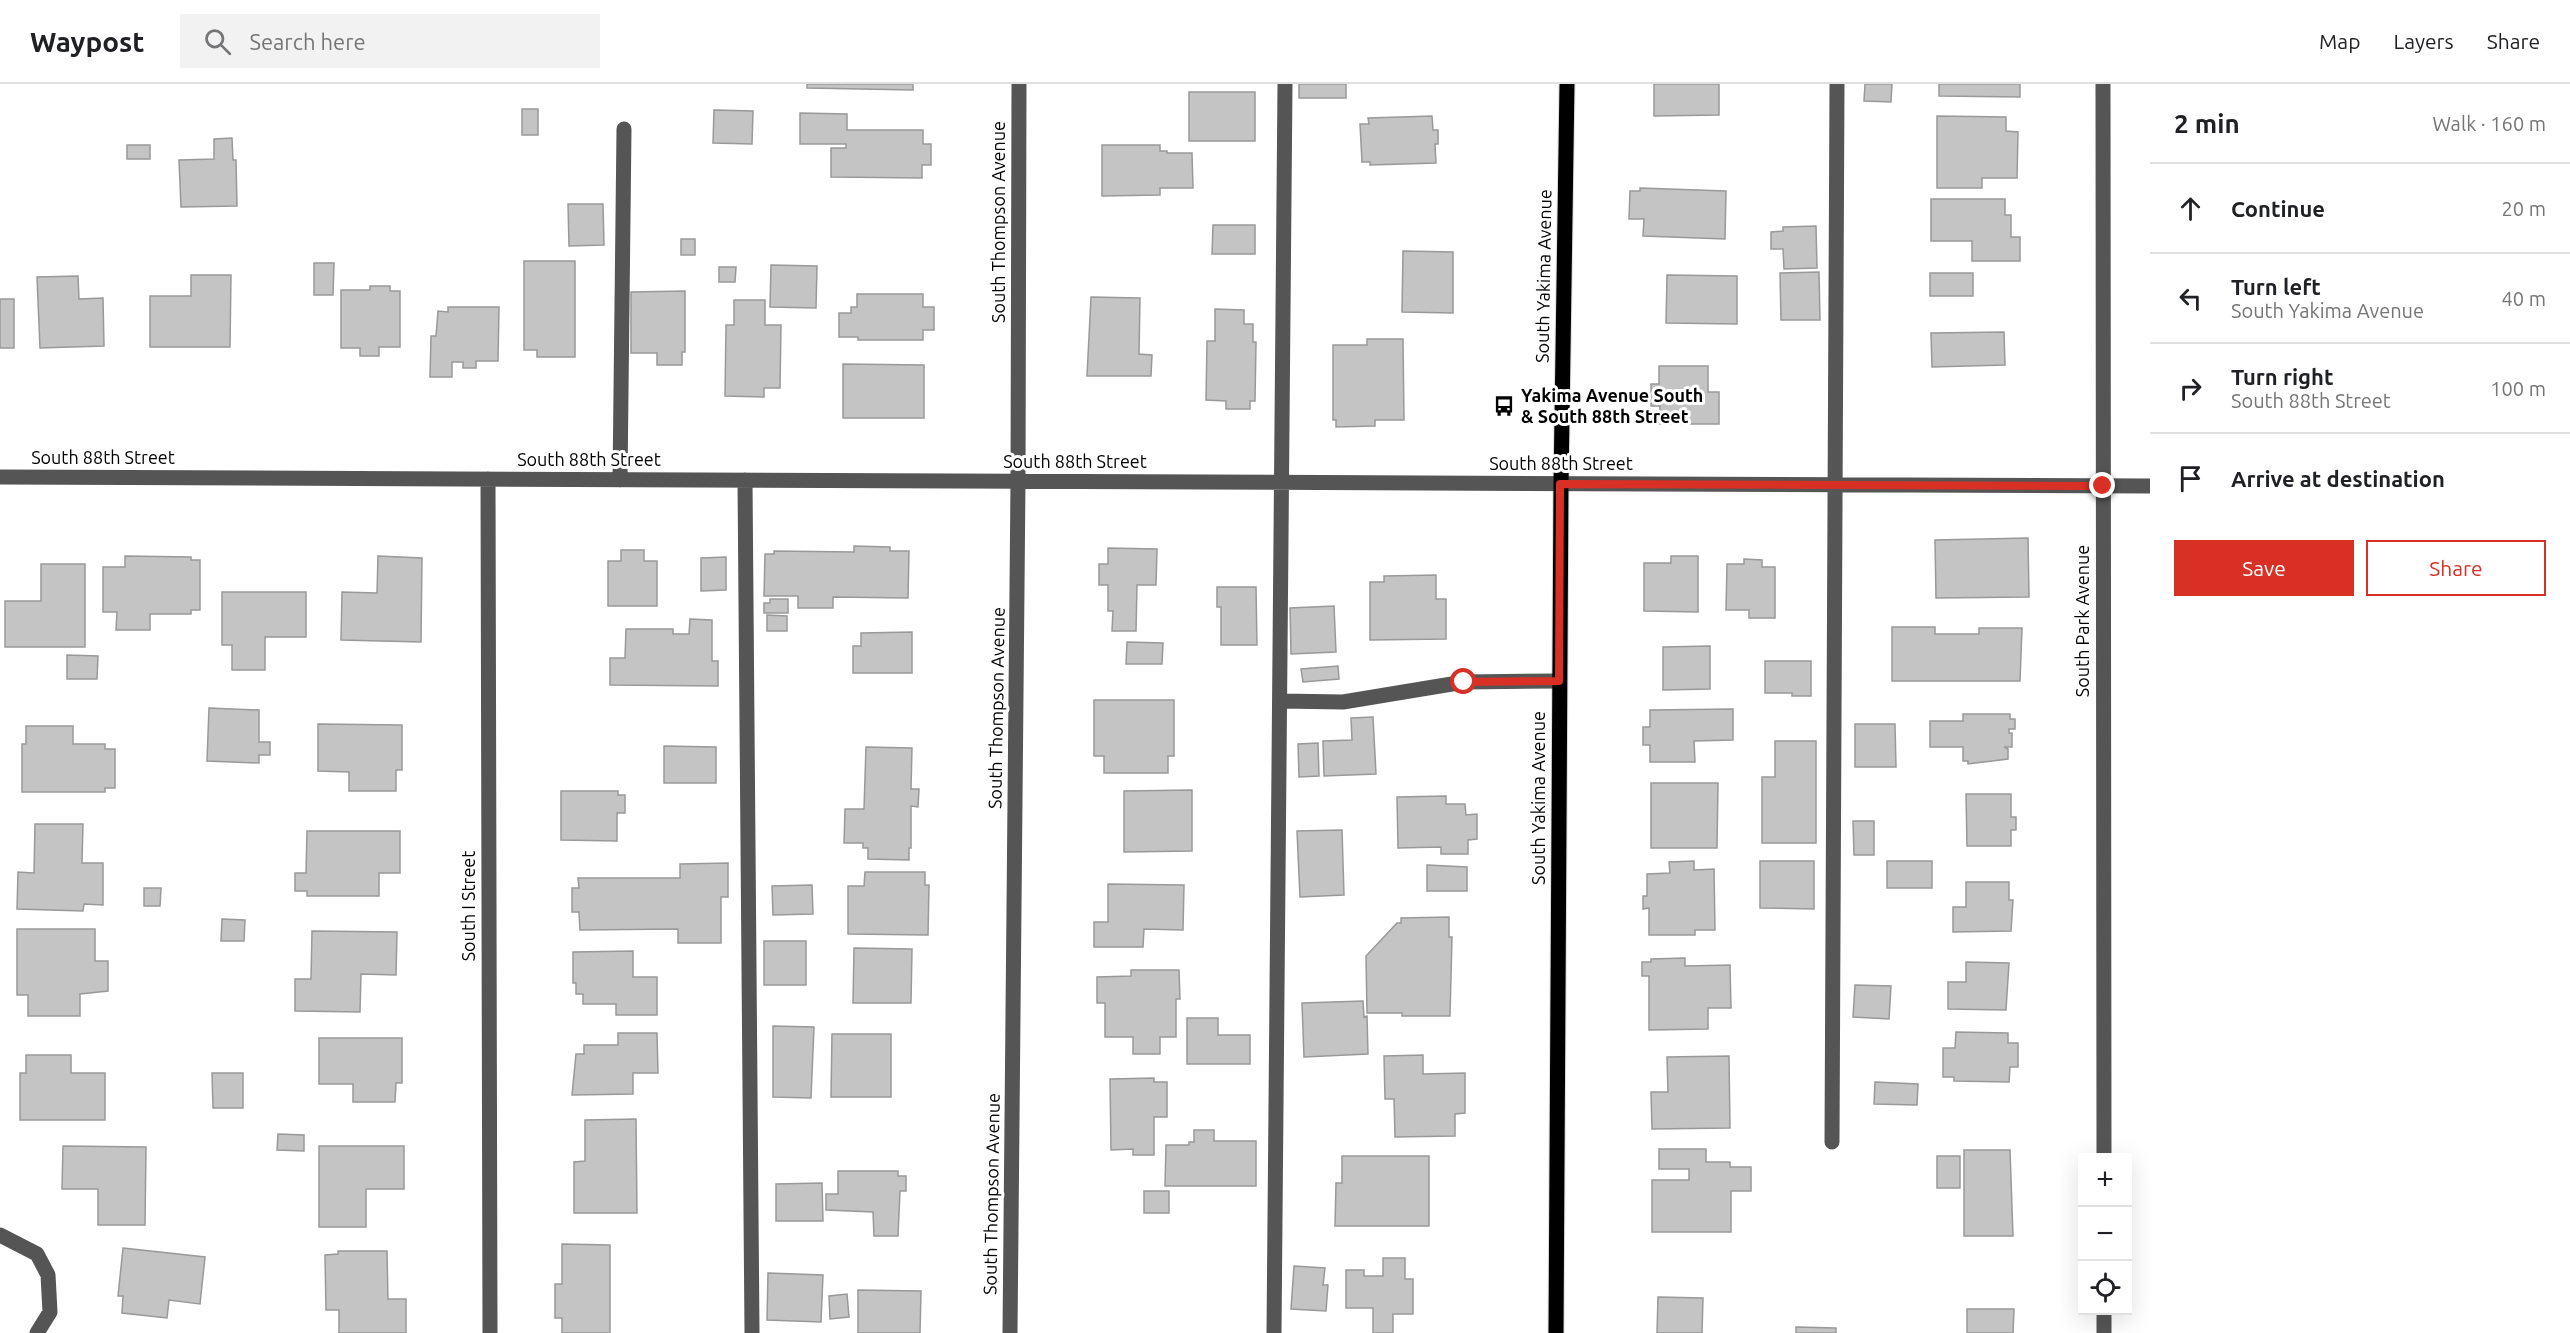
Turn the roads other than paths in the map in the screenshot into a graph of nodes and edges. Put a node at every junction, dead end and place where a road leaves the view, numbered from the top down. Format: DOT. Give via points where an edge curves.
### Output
graph roads {
  1 [pos="1019,84"];
  2 [pos="1285,84"];
  3 [pos="1567,84"];
  4 [pos="1837,84"];
  5 [pos="2103,84"];
  6 [pos="624,129"];
  7 [pos="0,477"];
  8 [pos="488,479"];
  9 [pos="620,480"];
  10 [pos="745,480"];
  11 [pos="1018,481"];
  12 [pos="1283,482"];
  13 [pos="1560,484"];
  14 [pos="1836,485"];
  15 [pos="2103,486"];
  16 [pos="2150,486"];
  17 [pos="1559,681"];
  18 [pos="1281,701"];
  19 [pos="1832,1142"];
  20 [pos="2104,1153"];
  21 [pos="0,1235"];
  22 [pos="2104,1315"];
  23 [pos="37,1333"];
  24 [pos="490,1333"];
  25 [pos="752,1333"];
  26 [pos="1010,1333"];
  27 [pos="1274,1333"];
  28 [pos="1556,1333"];
  29 [pos="2104,1333"];
  1 -- 11 [label="street, South Thompson Avenue"];
  2 -- 12 [label="street"];
  3 -- 13 [label="main road, South Yakima Avenue"];
  4 -- 14 [label="street"];
  5 -- 15 [label="street, South Park Avenue"];
  6 -- 9 [label="street"];
  7 -- 8 [label="street, South 88th Street"];
  8 -- 9 [label="street, South 88th Street"];
  8 -- 24 [label="street, South I Street"];
  9 -- 10 [label="street, South 88th Street"];
  10 -- 11 [label="street, South 88th Street"];
  10 -- 25 [label="street"];
  11 -- 12 [label="street, South 88th Street"];
  11 -- 26 [label="street, South Thompson Avenue"];
  12 -- 13 [label="street, South 88th Street"];
  12 -- 18 [label="street"];
  13 -- 14 [label="street, South 88th Street"];
  13 -- 17 [label="main road, South Yakima Avenue"];
  14 -- 15 [label="street, South 88th Street"];
  14 -- 19 [label="street"];
  15 -- 16 [label="street, South 88th Street"];
  15 -- 20 [label="street, South Park Avenue"];
  17 -- 18 [label="street" via="1464,682 1343,702"];
  17 -- 28 [label="main road, South Yakima Avenue"];
  18 -- 27 [label="street"];
  21 -- 23 [label="street" via="37,1254 48,1275 50,1312"];
  22 -- 29 [label="street"];
}
